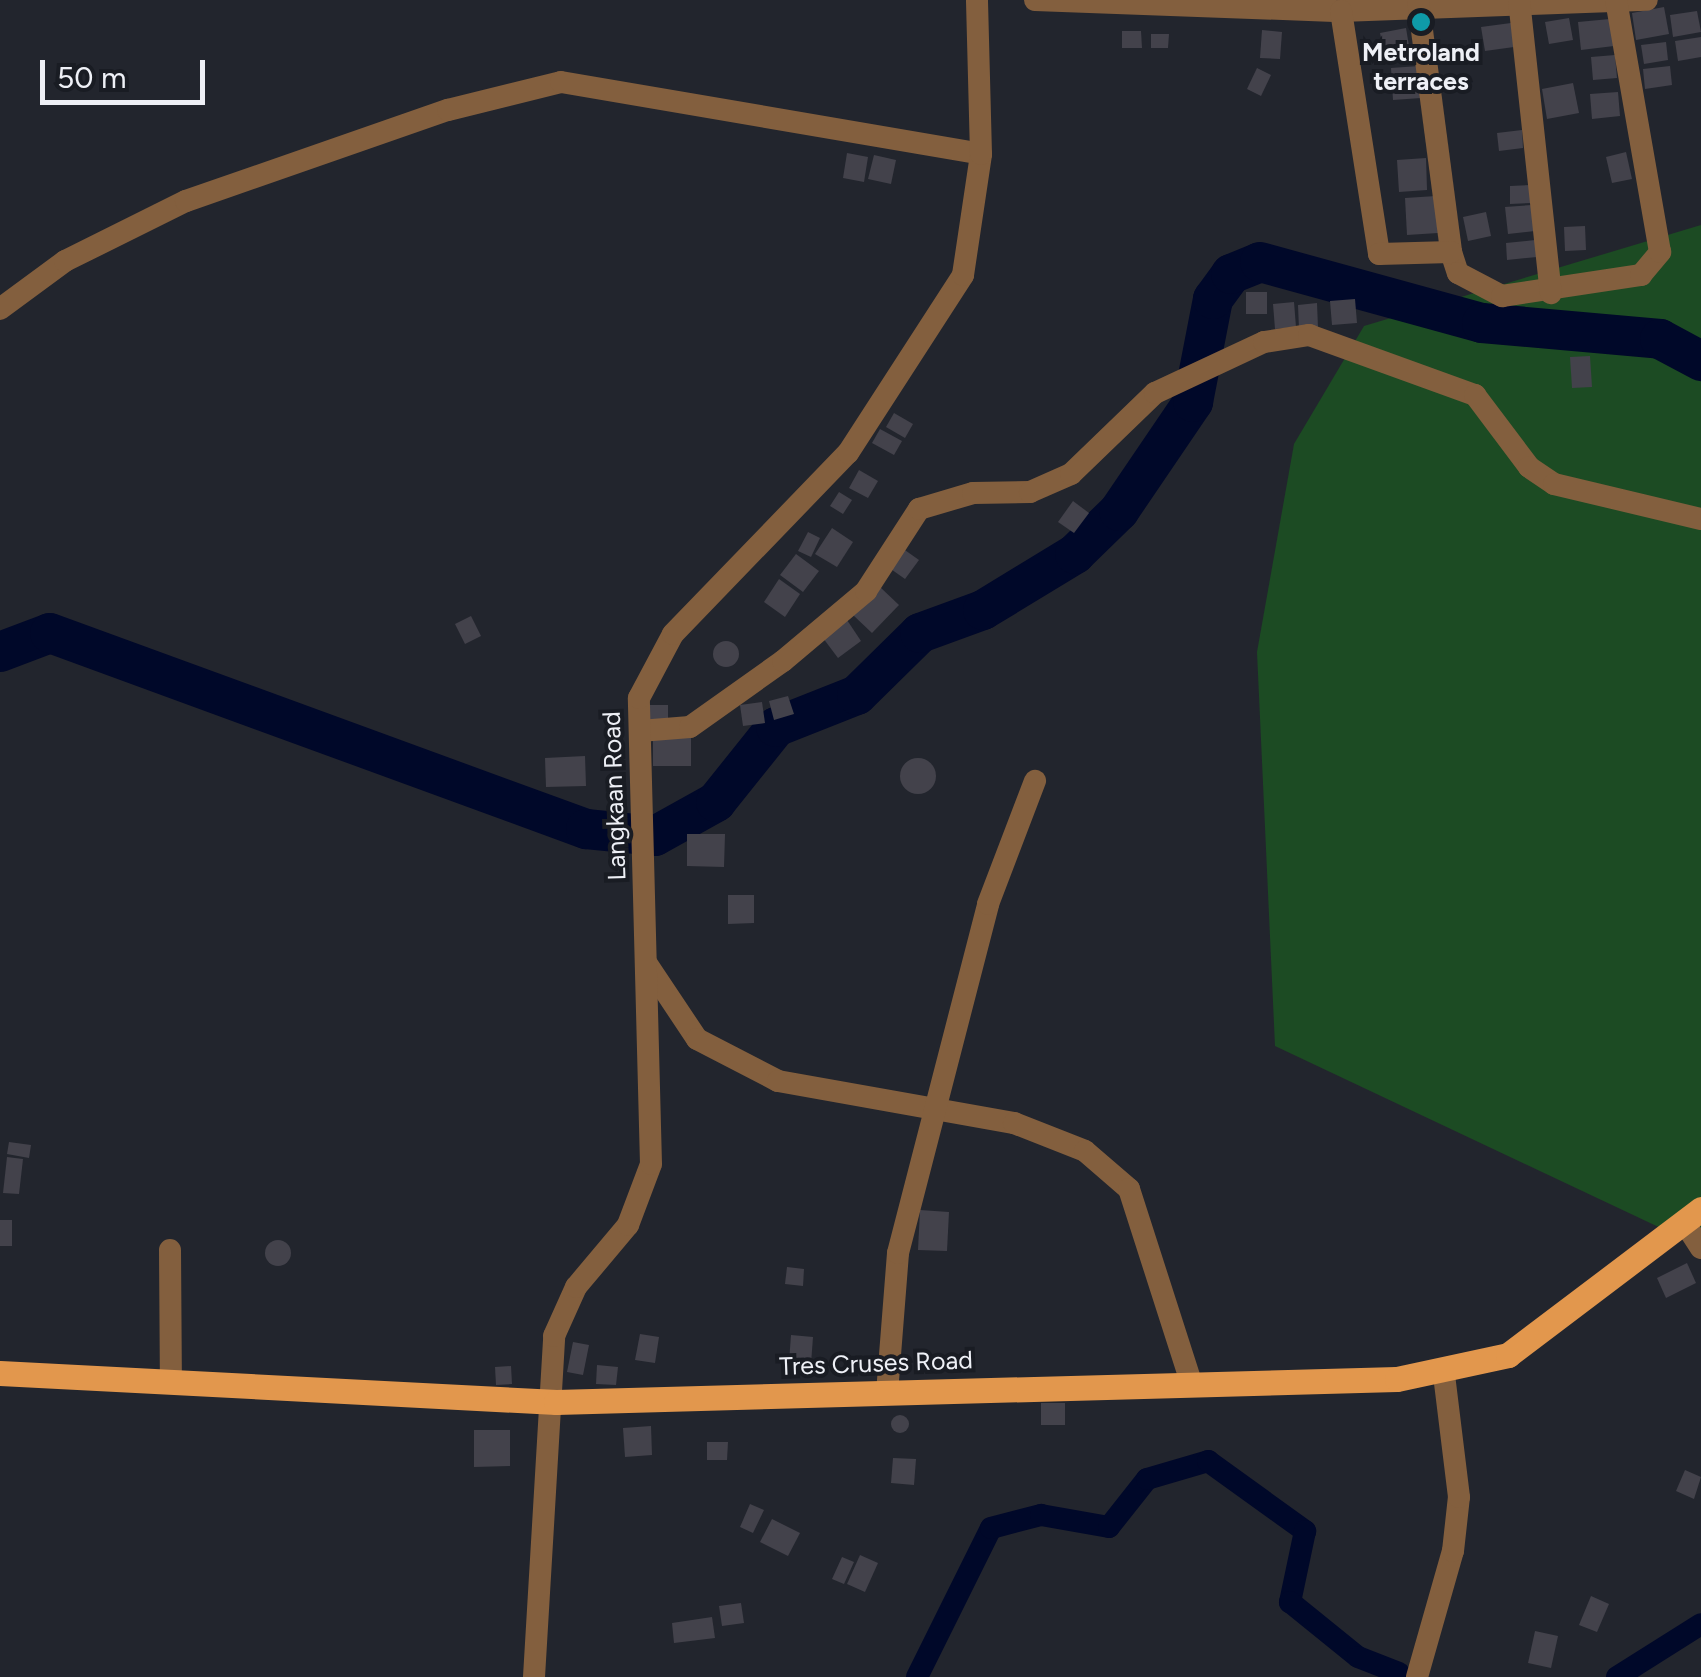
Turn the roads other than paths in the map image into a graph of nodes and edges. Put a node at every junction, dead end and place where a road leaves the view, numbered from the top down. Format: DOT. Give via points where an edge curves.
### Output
graph roads {
  1 [pos="977,0"];
  2 [pos="1035,0"];
  3 [pos="1647,0"];
  4 [pos="1616,2"];
  5 [pos="1418,3"];
  6 [pos="1519,3"];
  7 [pos="1342,11"];
  8 [pos="980,154"];
  9 [pos="1452,252"];
  10 [pos="1551,293"];
  11 [pos="0,309"];
  12 [pos="1701,519"];
  13 [pos="640,731"];
  14 [pos="1035,781"];
  15 [pos="646,962"];
  16 [pos="934,1112"];
  17 [pos="1692,1215"];
  18 [pos="1701,1248"];
  19 [pos="170,1250"];
  20 [pos="0,1373"];
  21 [pos="1444,1374"];
  22 [pos="171,1380"];
  23 [pos="1192,1385"];
  24 [pos="887,1393"];
  25 [pos="556,1402"];
  26 [pos="534,1677"];
  27 [pos="1417,1677"];
  1 -- 8 [label="street, Langkaan Road"];
  2 -- 7 [label="street"];
  3 -- 4 [label="street"];
  4 -- 6 [label="street"];
  4 -- 10 [label="street" via="1660,252 1641,275"];
  5 -- 6 [label="street"];
  5 -- 7 [label="street"];
  5 -- 9 [label="street"];
  6 -- 10 [label="street"];
  7 -- 9 [label="street" via="1379,254"];
  8 -- 11 [label="street" via="561,82 448,110 186,202 65,261"];
  8 -- 13 [label="street, Langkaan Road" via="963,275 920,354 848,453 672,634 639,698"];
  9 -- 10 [label="street" via="1458,273 1502,296"];
  12 -- 13 [label="street" via="1554,484 1529,468 1475,395 1309,336 1213,358 1155,393 1071,474 1030,492 972,493 919,509 866,592 783,661 690,727"];
  13 -- 15 [label="street, Langkaan Road"];
  14 -- 16 [label="street" via="988,904"];
  15 -- 16 [label="street" via="697,1039 745,1065 778,1081"];
  15 -- 25 [label="street, Langkaan Road" via="651,1164 628,1225 576,1287 554,1336"];
  16 -- 23 [label="street" via="1050,1137 1085,1151 1129,1189"];
  16 -- 24 [label="street" via="898,1253"];
  17 -- 18 [label="street"];
  17 -- 21 [label="main road, Tres Cruses Road" via="1508,1355"];
  19 -- 22 [label="street"];
  20 -- 22 [label="main road, Tres Cruses Road"];
  21 -- 23 [label="main road, Tres Cruses Road"];
  21 -- 27 [label="street" via="1459,1497 1454,1551"];
  22 -- 25 [label="main road, Tres Cruses Road"];
  23 -- 24 [label="main road, Tres Cruses Road"];
  24 -- 25 [label="main road, Tres Cruses Road"];
  25 -- 26 [label="street, Langkaan Road"];
}
